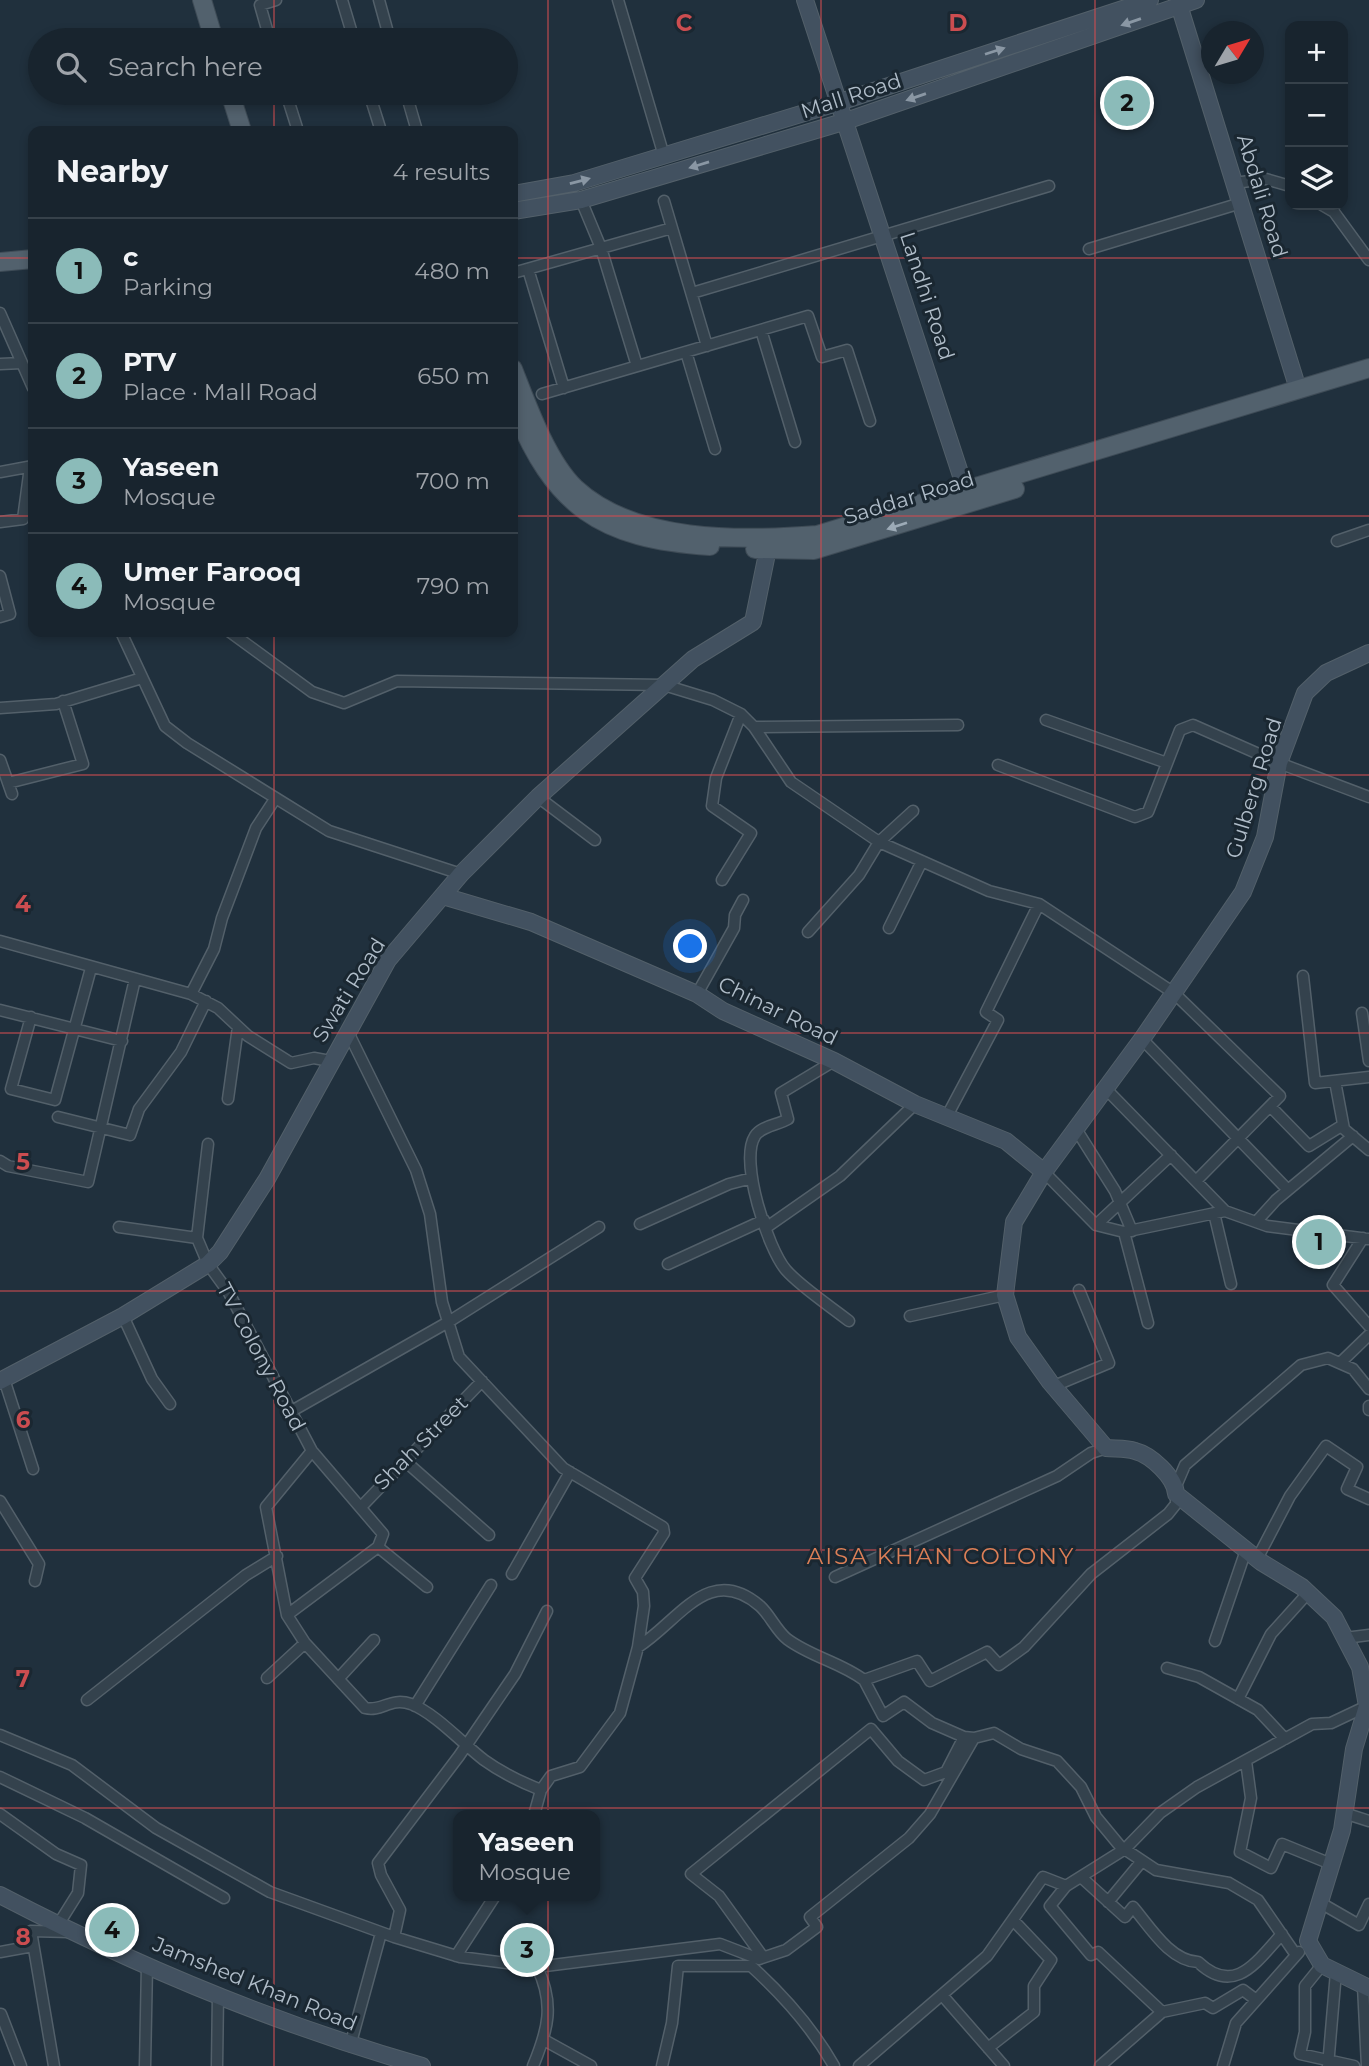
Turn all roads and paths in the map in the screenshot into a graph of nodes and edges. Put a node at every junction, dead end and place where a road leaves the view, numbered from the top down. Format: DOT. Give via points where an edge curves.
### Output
graph roads {
  1 [pos="202,0"];
  2 [pos="276,0"];
  3 [pos="342,0"];
  4 [pos="379,0"];
  5 [pos="618,0"];
  6 [pos="805,0"];
  7 [pos="1115,0"];
  8 [pos="1150,0"];
  9 [pos="1195,0"];
  10 [pos="1179,5"];
  11 [pos="1102,16"];
  12 [pos="210,28"];
  13 [pos="267,28"];
  14 [pos="350,28"];
  15 [pos="387,28"];
  16 [pos="837,103"];
  17 [pos="234,105"];
  18 [pos="290,105"];
  19 [pos="373,105"];
  20 [pos="409,105"];
  21 [pos="843,122"];
  22 [pos="240,126"];
  23 [pos="296,126"];
  24 [pos="379,126"];
  25 [pos="416,126"];
  26 [pos="664,156"];
  27 [pos="1234,183"];
  28 [pos="1285,185"];
  29 [pos="1049,186"];
  30 [pos="518,193"];
  31 [pos="581,200"];
  32 [pos="663,201"];
  33 [pos="1241,203"];
  34 [pos="518,210"];
  35 [pos="1331,210"];
  36 [pos="672,228"];
  37 [pos="883,234"];
  38 [pos="28,247"];
  39 [pos="601,248"];
  40 [pos="1089,248"];
  41 [pos="0,250"];
  42 [pos="28,259"];
  43 [pos="1369,260"];
  44 [pos="0,262"];
  45 [pos="528,269"];
  46 [pos="518,272"];
  47 [pos="692,293"];
  48 [pos="0,313"];
  49 [pos="761,330"];
  50 [pos="707,346"];
  51 [pos="686,352"];
  52 [pos="22,363"];
  53 [pos="0,364"];
  54 [pos="637,366"];
  55 [pos="1369,368"];
  56 [pos="28,377"];
  57 [pos="1369,381"];
  58 [pos="518,382"];
  59 [pos="564,388"];
  60 [pos="542,394"];
  61 [pos="1301,395"];
  62 [pos="518,415"];
  63 [pos="870,421"];
  64 [pos="794,442"];
  65 [pos="715,449"];
  66 [pos="28,468"];
  67 [pos="0,472"];
  68 [pos="28,490"];
  69 [pos="968,497"];
  70 [pos="0,522"];
  71 [pos="1369,530"];
  72 [pos="1337,541"];
  73 [pos="769,544"];
  74 [pos="0,576"];
  75 [pos="0,617"];
  76 [pos="123,637"];
  77 [pos="237,637"];
  78 [pos="1369,653"];
  79 [pos="142,678"];
  80 [pos="664,685"];
  81 [pos="64,701"];
  82 [pos="0,708"];
  83 [pos="741,714"];
  84 [pos="1046,720"];
  85 [pos="958,726"];
  86 [pos="754,727"];
  87 [pos="0,760"];
  88 [pos="1167,763"];
  89 [pos="1279,763"];
  90 [pos="998,765"];
  91 [pos="8,783"];
  92 [pos="12,794"];
  93 [pos="538,797"];
  94 [pos="1369,797"];
  95 [pos="275,799"];
  96 [pos="913,811"];
  97 [pos="595,840"];
  98 [pos="879,842"];
  99 [pos="922,861"];
  100 [pos="461,874"];
  101 [pos="722,880"];
  102 [pos="443,896"];
  103 [pos="743,900"];
  104 [pos="1040,904"];
  105 [pos="889,928"];
  106 [pos="808,932"];
  107 [pos="0,940"];
  108 [pos="91,968"];
  109 [pos="1303,976"];
  110 [pos="135,979"];
  111 [pos="1174,993"];
  112 [pos="191,994"];
  113 [pos="697,994"];
  114 [pos="206,1002"];
  115 [pos="0,1010"];
  116 [pos="1362,1013"];
  117 [pos="30,1017"];
  118 [pos="238,1027"];
  119 [pos="74,1029"];
  120 [pos="347,1030"];
  121 [pos="1142,1039"];
  122 [pos="122,1041"];
  123 [pos="834,1061"];
  124 [pos="1369,1061"];
  125 [pos="330,1062"];
  126 [pos="1369,1077"];
  127 [pos="1335,1081"];
  128 [pos="1106,1088"];
  129 [pos="228,1099"];
  130 [pos="915,1104"];
  131 [pos="1270,1106"];
  132 [pos="947,1116"];
  133 [pos="58,1117"];
  134 [pos="1343,1125"];
  135 [pos="102,1129"];
  136 [pos="1076,1129"];
  137 [pos="1353,1136"];
  138 [pos="1239,1139"];
  139 [pos="208,1144"];
  140 [pos="1369,1150"];
  141 [pos="1171,1155"];
  142 [pos="0,1161"];
  143 [pos="1044,1172"];
  144 [pos="752,1178"];
  145 [pos="1196,1181"];
  146 [pos="1288,1190"];
  147 [pos="1121,1203"];
  148 [pos="1219,1212"];
  149 [pos="1256,1222"];
  150 [pos="640,1224"];
  151 [pos="766,1224"];
  152 [pos="1096,1225"];
  153 [pos="119,1227"];
  154 [pos="599,1227"];
  155 [pos="1128,1231"];
  156 [pos="197,1238"];
  157 [pos="1366,1239"];
  158 [pos="208,1264"];
  159 [pos="668,1264"];
  160 [pos="1231,1284"];
  161 [pos="1079,1290"];
  162 [pos="1005,1295"];
  163 [pos="123,1316"];
  164 [pos="910,1316"];
  165 [pos="450,1321"];
  166 [pos="849,1321"];
  167 [pos="1148,1323"];
  168 [pos="1369,1326"];
  169 [pos="1369,1335"];
  170 [pos="1340,1363"];
  171 [pos="2,1380"];
  172 [pos="482,1381"];
  173 [pos="1054,1386"];
  174 [pos="1369,1389"];
  175 [pos="170,1405"];
  176 [pos="290,1412"];
  177 [pos="1106,1448"];
  178 [pos="312,1451"];
  179 [pos="405,1461"];
  180 [pos="33,1469"];
  181 [pos="570,1472"];
  182 [pos="1176,1490"];
  183 [pos="1369,1499"];
  184 [pos="0,1501"];
  185 [pos="362,1506"];
  186 [pos="489,1535"];
  187 [pos="378,1547"];
  188 [pos="1252,1554"];
  189 [pos="277,1556"];
  190 [pos="512,1574"];
  191 [pos="835,1577"];
  192 [pos="35,1581"];
  193 [pos="491,1585"];
  194 [pos="427,1587"];
  195 [pos="1308,1592"];
  196 [pos="547,1611"];
  197 [pos="287,1615"];
  198 [pos="1369,1635"];
  199 [pos="1345,1638"];
  200 [pos="374,1640"];
  201 [pos="1215,1641"];
  202 [pos="306,1643"];
  203 [pos="638,1647"];
  204 [pos="1167,1668"];
  205 [pos="267,1678"];
  206 [pos="338,1679"];
  207 [pos="864,1680"];
  208 [pos="1238,1699"];
  209 [pos="87,1700"];
  210 [pos="415,1706"];
  211 [pos="1368,1706"];
  212 [pos="0,1735"];
  213 [pos="969,1737"];
  214 [pos="1285,1739"];
  215 [pos="466,1745"];
  216 [pos="1246,1761"];
  217 [pos="0,1777"];
  218 [pos="541,1790"];
  219 [pos="535,1810"];
  220 [pos="0,1814"];
  221 [pos="1344,1814"];
  222 [pos="1369,1821"];
  223 [pos="1125,1849"];
  224 [pos="1142,1861"];
  225 [pos="1331,1864"];
  226 [pos="1081,1877"];
  227 [pos="1066,1886"];
  228 [pos="0,1895"];
  229 [pos="224,1898"];
  230 [pos="492,1901"];
  231 [pos="1108,1902"];
  232 [pos="1319,1902"];
  233 [pos="1369,1905"];
  234 [pos="1013,1920"];
  235 [pos="58,1926"];
  236 [pos="76,1933"];
  237 [pos="381,1933"];
  238 [pos="1282,1934"];
  239 [pos="394,1937"];
  240 [pos="1308,1941"];
  241 [pos="33,1946"];
  242 [pos="0,1952"];
  243 [pos="1296,1955"];
  244 [pos="456,1956"];
  245 [pos="763,1957"];
  246 [pos="147,1965"];
  247 [pos="537,1967"];
  248 [pos="1329,1968"];
  249 [pos="1366,1987"];
  250 [pos="218,1994"];
  251 [pos="942,1995"];
  252 [pos="1255,1999"];
  253 [pos="1162,2012"];
  254 [pos="1,2014"];
  255 [pos="544,2040"];
  256 [pos="350,2046"];
  257 [pos="988,2048"];
  258 [pos="1328,2064"];
  259 [pos="21,2066"];
  260 [pos="54,2066"];
  261 [pos="145,2066"];
  262 [pos="217,2066"];
  263 [pos="422,2066"];
  264 [pos="533,2066"];
  265 [pos="590,2066"];
  266 [pos="662,2066"];
  267 [pos="834,2066"];
  268 [pos="859,2066"];
  269 [pos="1004,2066"];
  270 [pos="1100,2066"];
  271 [pos="1223,2066"];
  272 [pos="1354,2066"];
  273 [pos="1367,2066"];
  1 -- 12 [label="main road"];
  2 -- 13 [label="street" via="260,5"];
  3 -- 14 [label="street"];
  4 -- 15 [label="street"];
  5 -- 26 [label="street"];
  6 -- 16 [label="street, Landhi Road"];
  7 -- 11 [label="street"];
  8 -- 11 [label="street, Mall Road"];
  9 -- 10 [label="street, Mall Road"];
  10 -- 21 [label="street, Mall Road, one-way"];
  10 -- 27 [label="street, Abdali Road"];
  16 -- 11 [label="street, Mall Road, one-way"];
  16 -- 21 [label="street, Landhi Road"];
  16 -- 26 [label="street, Mall Road"];
  17 -- 22 [label="main road"];
  18 -- 23 [label="street"];
  19 -- 24 [label="street"];
  20 -- 25 [label="street"];
  21 -- 31 [label="street, Mall Road, one-way"];
  21 -- 37 [label="street, Landhi Road"];
  30 -- 26 [label="street, Mall Road, one-way" via="574,183"];
  27 -- 28 [label="street" via="1266,179"];
  27 -- 33 [label="street, Abdali Road"];
  29 -- 37 [label="street"];
  31 -- 34 [label="street, Mall Road"];
  31 -- 39 [label="street"];
  32 -- 36 [label="street"];
  33 -- 40 [label="street"];
  33 -- 61 [label="street, Abdali Road"];
  35 -- 43 [label="street"];
  36 -- 39 [label="street"];
  36 -- 47 [label="street"];
  37 -- 47 [label="street"];
  37 -- 69 [label="street, Landhi Road"];
  38 -- 41 [label="main road"];
  39 -- 45 [label="street"];
  39 -- 54 [label="street"];
  42 -- 44 [label="main road"];
  45 -- 46 [label="street"];
  45 -- 59 [label="street"];
  47 -- 50 [label="street"];
  48 -- 52 [label="street"];
  49 -- 50 [label="street"];
  49 -- 63 [label="street" via="807,316 822,357 847,350"];
  49 -- 64 [label="street"];
  50 -- 51 [label="street"];
  51 -- 54 [label="street"];
  51 -- 65 [label="street"];
  52 -- 53 [label="street"];
  52 -- 56 [label="street"];
  54 -- 59 [label="street"];
  55 -- 61 [label="main road, Saddar Road"];
  57 -- 61 [label="main road, Saddar Road"];
  58 -- 73 [label="main road" via="560,468 594,502 619,518 640,524"];
  59 -- 60 [label="street"];
  61 -- 69 [label="main road, Saddar Road"];
  62 -- 73 [label="main road" via="562,492 599,522 671,543"];
  66 -- 67 [label="street"];
  68 -- 70 [label="street" via="23,519"];
  69 -- 73 [label="main road, Saddar Road"];
  71 -- 72 [label="street"];
  73 -- 80 [label="street, Swati Road" via="753,622 693,659"];
  74 -- 75 [label="street" via="10,614"];
  76 -- 79 [label="street"];
  77 -- 80 [label="street" via="312,692 344,703 397,681"];
  78 -- 89 [label="street, Gulberg Road" via="1326,673 1305,693"];
  79 -- 81 [label="street"];
  79 -- 95 [label="street" via="165,726"];
  80 -- 83 [label="street"];
  80 -- 93 [label="street, Swati Road"];
  81 -- 82 [label="street"];
  81 -- 91 [label="street" via="83,764"];
  83 -- 86 [label="street"];
  83 -- 101 [label="street" via="716,778 712,806 751,833"];
  84 -- 88 [label="street"];
  85 -- 86 [label="street"];
  86 -- 98 [label="street" via="791,782"];
  87 -- 91 [label="street"];
  88 -- 89 [label="street" via="1180,730 1193,725"];
  88 -- 90 [label="street" via="1148,812 1135,817"];
  89 -- 94 [label="street"];
  89 -- 111 [label="street, Gulberg Road" via="1265,837 1242,892"];
  91 -- 92 [label="street"];
  93 -- 97 [label="street"];
  93 -- 100 [label="street, Swati Road"];
  95 -- 100 [label="street" via="330,831"];
  95 -- 112 [label="street" via="256,828 214,949"];
  96 -- 98 [label="street"];
  98 -- 99 [label="street"];
  98 -- 106 [label="street" via="859,875"];
  99 -- 104 [label="street" via="989,891"];
  99 -- 105 [label="street"];
  100 -- 102 [label="street, Swati Road"];
  102 -- 113 [label="street, Chinar Road" via="531,922"];
  102 -- 120 [label="street, Swati Road" via="388,960"];
  103 -- 113 [label="street" via="734,928"];
  104 -- 111 [label="street"];
  104 -- 132 [label="street" via="986,1012 998,1020"];
  107 -- 108 [label="street"];
  108 -- 110 [label="street"];
  108 -- 119 [label="street"];
  109 -- 127 [label="street" via="1315,1083"];
  110 -- 112 [label="street"];
  110 -- 122 [label="street"];
  111 -- 121 [label="street, Gulberg Road"];
  111 -- 131 [label="street" via="1280,1096"];
  112 -- 114 [label="street"];
  113 -- 123 [label="street, Chinar Road" via="757,1028"];
  114 -- 118 [label="street"];
  114 -- 135 [label="street" via="181,1052 139,1109 130,1135"];
  115 -- 117 [label="street"];
  116 -- 124 [label="street"];
  117 -- 119 [label="street"];
  117 -- 119 [label="street" via="10,1089 55,1100"];
  118 -- 125 [label="street" via="291,1063 314,1058"];
  118 -- 129 [label="street"];
  119 -- 122 [label="street"];
  120 -- 125 [label="street, Swati Road"];
  120 -- 165 [label="street" via="416,1170 430,1214 442,1302"];
  121 -- 128 [label="street, Gulberg Road"];
  121 -- 138 [label="street"];
  122 -- 135 [label="street"];
  123 -- 130 [label="street, Chinar Road"];
  123 -- 144 [label="street" via="781,1093 788,1119 758,1132 753,1139"];
  125 -- 158 [label="street, Swati Road" via="267,1179"];
  126 -- 127 [label="street"];
  127 -- 134 [label="street"];
  128 -- 136 [label="street, Gulberg Road"];
  128 -- 141 [label="street"];
  130 -- 132 [label="street, Chinar Road"];
  130 -- 151 [label="street" via="840,1176"];
  131 -- 134 [label="street" via="1309,1146"];
  131 -- 138 [label="street"];
  132 -- 143 [label="street, Chinar Road" via="1006,1141"];
  133 -- 135 [label="street"];
  134 -- 137 [label="street"];
  135 -- 142 [label="street" via="88,1182"];
  136 -- 143 [label="street, Gulberg Road"];
  136 -- 147 [label="street"];
  137 -- 140 [label="street"];
  137 -- 146 [label="street"];
  138 -- 145 [label="street"];
  138 -- 146 [label="street"];
  139 -- 156 [label="street"];
  141 -- 145 [label="street"];
  141 -- 147 [label="street"];
  143 -- 152 [label="street"];
  143 -- 162 [label="street, Gulberg Road" via="1014,1222"];
  144 -- 150 [label="street"];
  144 -- 151 [label="street"];
  145 -- 148 [label="street"];
  146 -- 149 [label="street"];
  147 -- 152 [label="street"];
  147 -- 155 [label="street"];
  148 -- 149 [label="street"];
  148 -- 155 [label="street"];
  148 -- 160 [label="street"];
  149 -- 157 [label="street"];
  151 -- 159 [label="street"];
  151 -- 166 [label="street" via="786,1270"];
  152 -- 155 [label="street"];
  153 -- 156 [label="street"];
  154 -- 165 [label="street"];
  155 -- 167 [label="street"];
  156 -- 158 [label="street, TV Colony Road"];
  157 -- 168 [label="street" via="1333,1285"];
  158 -- 163 [label="street, Swati Road"];
  158 -- 176 [label="street, TV Colony Road" via="229,1293"];
  161 -- 173 [label="street" via="1109,1363"];
  162 -- 164 [label="street"];
  162 -- 173 [label="street" via="1018,1337"];
  163 -- 171 [label="street, Swati Road"];
  163 -- 175 [label="street" via="152,1380"];
  165 -- 172 [label="street" via="459,1356"];
  165 -- 176 [label="street"];
  169 -- 170 [label="street"];
  170 -- 174 [label="street" via="1353,1369"];
  170 -- 182 [label="street" via="1328,1358 1301,1365 1185,1465"];
  171 -- 180 [label="street"];
  172 -- 179 [label="street, Shah Street"];
  172 -- 181 [label="street"];
  173 -- 177 [label="street"];
  176 -- 178 [label="street, TV Colony Road"];
  177 -- 182 [label="street" via="1137,1451 1161,1468"];
  177 -- 191 [label="street" via="1057,1476"];
  178 -- 185 [label="street, TV Colony Road"];
  178 -- 189 [label="street" via="266,1507"];
  179 -- 185 [label="street, Shah Street"];
  179 -- 186 [label="street"];
  181 -- 190 [label="street"];
  181 -- 203 [label="street" via="663,1527 664,1533 635,1578 643,1592"];
  182 -- 188 [label="street"];
  182 -- 207 [label="street" via="1168,1514 1091,1574 1024,1647 999,1665 987,1652 930,1681 918,1661"];
  183 -- 188 [label="street" via="1347,1489 1357,1467 1326,1446"];
  184 -- 192 [label="street" via="39,1564"];
  185 -- 187 [label="street, TV Colony Road" via="383,1534"];
  187 -- 194 [label="street"];
  187 -- 197 [label="street"];
  188 -- 195 [label="street"];
  188 -- 201 [label="street"];
  189 -- 197 [label="street"];
  189 -- 209 [label="street" via="246,1575"];
  193 -- 210 [label="street"];
  195 -- 199 [label="street" via="1334,1617"];
  195 -- 208 [label="street" via="1271,1634"];
  196 -- 215 [label="street" via="515,1674"];
  197 -- 202 [label="street"];
  198 -- 199 [label="street"];
  199 -- 211 [label="street" via="1360,1667"];
  200 -- 206 [label="street"];
  202 -- 205 [label="street"];
  202 -- 206 [label="street"];
  203 -- 207 [label="street" via="688,1605 722,1588 740,1591 762,1607 785,1638"];
  203 -- 218 [label="street" via="620,1713 601,1743 580,1767 551,1776"];
  204 -- 208 [label="street" via="1199,1677"];
  206 -- 210 [label="street" via="365,1708 372,1710 398,1700"];
  207 -- 213 [label="street" via="883,1716 904,1702 932,1723"];
  208 -- 214 [label="street" via="1258,1710"];
  210 -- 215 [label="street"];
  211 -- 214 [label="street" via="1331,1723 1312,1724"];
  211 -- 221 [label="street" via="1354,1749"];
  212 -- 237 [label="street" via="72,1765 156,1828 271,1892"];
  213 -- 223 [label="street" via="994,1732 1021,1749 1057,1761 1082,1787 1096,1817"];
  213 -- 245 [label="street" via="930,1814 909,1838 810,1917 817,1927 786,1950"];
  213 -- 245 [label="street" via="946,1772 924,1780 898,1761 871,1729 691,1874 719,1896"];
  214 -- 216 [label="street"];
  215 -- 218 [label="street" via="517,1780"];
  215 -- 239 [label="street" via="378,1863 400,1910"];
  216 -- 223 [label="street" via="1160,1813"];
  216 -- 225 [label="street" via="1251,1798 1240,1852 1270,1868 1282,1844"];
  217 -- 229 [label="street" via="85,1818"];
  218 -- 219 [label="street"];
  220 -- 235 [label="street" via="81,1865 78,1893"];
  221 -- 222 [label="street"];
  221 -- 225 [label="street"];
  223 -- 224 [label="street"];
  223 -- 226 [label="street"];
  224 -- 231 [label="street"];
  224 -- 238 [label="street" via="1156,1870 1229,1883 1258,1900"];
  225 -- 232 [label="street"];
  226 -- 227 [label="street"];
  226 -- 231 [label="street"];
  227 -- 234 [label="street" via="1043,1877"];
  227 -- 253 [label="street" via="1050,1906 1091,1955 1098,1952"];
  228 -- 235 [label="street, Jamshed Khan Road"];
  230 -- 244 [label="street"];
  231 -- 238 [label="street" via="1125,1917 1133,1907 1166,1946 1187,1962 1198,1962 1227,1978 1245,1974"];
  232 -- 233 [label="street" via="1359,1925"];
  232 -- 240 [label="street"];
  234 -- 251 [label="street" via="987,1956"];
  234 -- 257 [label="street" via="1051,1960 1034,1986 1034,2012"];
  235 -- 236 [label="street, Jamshed Khan Road"];
  236 -- 241 [label="street" via="31,1931"];
  236 -- 246 [label="street, Jamshed Khan Road"];
  237 -- 239 [label="street"];
  237 -- 256 [label="street"];
  238 -- 243 [label="street"];
  239 -- 244 [label="street"];
  240 -- 243 [label="street"];
  240 -- 248 [label="street"];
  241 -- 242 [label="street"];
  241 -- 260 [label="street"];
  243 -- 252 [label="street"];
  244 -- 247 [label="street"];
  245 -- 247 [label="street" via="720,1944"];
  246 -- 250 [label="street, Jamshed Khan Road"];
  246 -- 261 [label="street"];
  247 -- 255 [label="street" via="549,2005"];
  248 -- 249 [label="street"];
  248 -- 258 [label="street"];
  248 -- 258 [label="street" via="1305,1986 1300,2054"];
  249 -- 273 [label="street"];
  250 -- 256 [label="street, Jamshed Khan Road"];
  250 -- 262 [label="street"];
  251 -- 257 [label="street"];
  251 -- 268 [label="street"];
  252 -- 253 [label="street" via="1242,1990 1213,2008 1205,2003"];
  252 -- 271 [label="street" via="1236,2023"];
  253 -- 270 [label="street"];
  254 -- 259 [label="street"];
  255 -- 264 [label="street"];
  255 -- 265 [label="street"];
  256 -- 263 [label="street, Jamshed Khan Road"];
  257 -- 269 [label="street"];
  258 -- 272 [label="street"];
  266 -- 267 [label="street" via="678,1966 751,1966 794,2008"];
}
